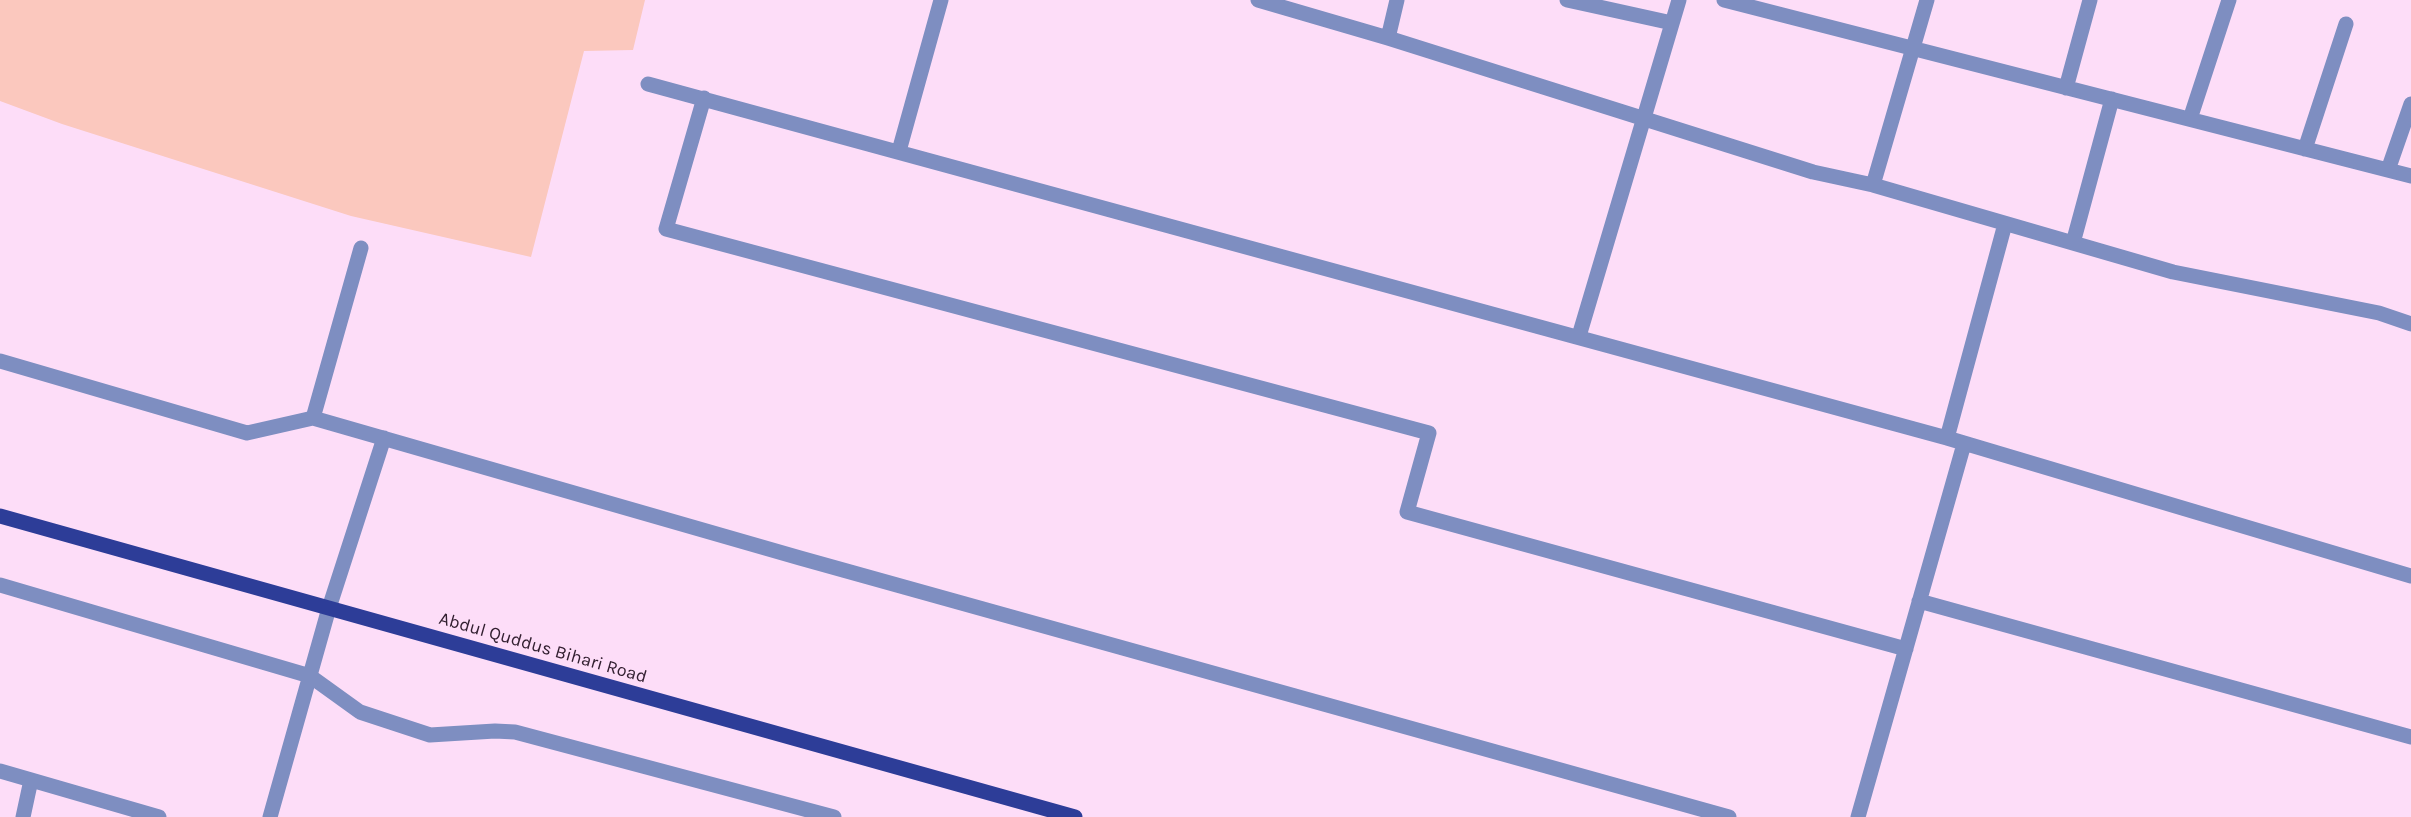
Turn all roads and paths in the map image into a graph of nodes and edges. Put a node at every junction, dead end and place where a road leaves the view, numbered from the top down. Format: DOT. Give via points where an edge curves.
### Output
graph roads {
  1 [pos="941,0"];
  2 [pos="1258,0"];
  3 [pos="1397,0"];
  4 [pos="1567,0"];
  5 [pos="1679,0"];
  6 [pos="1724,0"];
  7 [pos="1927,0"];
  8 [pos="2090,0"];
  9 [pos="2229,0"];
  10 [pos="1672,22"];
  11 [pos="2346,24"];
  12 [pos="1388,38"];
  13 [pos="1914,49"];
  14 [pos="648,84"];
  15 [pos="2066,88"];
  16 [pos="704,99"];
  17 [pos="2112,99"];
  18 [pos="2411,104"];
  19 [pos="1643,119"];
  20 [pos="2190,119"];
  21 [pos="2305,149"];
  22 [pos="899,151"];
  23 [pos="2388,170"];
  24 [pos="2411,176"];
  25 [pos="1873,185"];
  26 [pos="2005,224"];
  27 [pos="2073,243"];
  28 [pos="361,248"];
  29 [pos="2411,324"];
  30 [pos="1579,336"];
  31 [pos="0,361"];
  32 [pos="313,418"];
  33 [pos="384,438"];
  34 [pos="1947,438"];
  35 [pos="1964,444"];
  36 [pos="0,516"];
  37 [pos="2411,576"];
  38 [pos="0,585"];
  39 [pos="1919,601"];
  40 [pos="329,608"];
  41 [pos="1906,649"];
  42 [pos="310,676"];
  43 [pos="2411,737"];
  44 [pos="0,771"];
  45 [pos="30,780"];
  46 [pos="23,817"];
  47 [pos="159,817"];
  48 [pos="270,817"];
  49 [pos="834,817"];
  50 [pos="1075,817"];
  51 [pos="1729,817"];
  52 [pos="1858,817"];
  1 -- 22 [label="street"];
  2 -- 12 [label="street"];
  3 -- 12 [label="street"];
  4 -- 10 [label="street"];
  5 -- 10 [label="street"];
  6 -- 13 [label="street"];
  7 -- 13 [label="street"];
  8 -- 15 [label="street"];
  9 -- 20 [label="street"];
  10 -- 19 [label="street"];
  11 -- 21 [label="street"];
  12 -- 19 [label="street"];
  13 -- 15 [label="street"];
  13 -- 25 [label="street"];
  14 -- 16 [label="street"];
  15 -- 17 [label="street"];
  16 -- 22 [label="street"];
  16 -- 41 [label="street" via="666,229 1429,433 1407,512"];
  17 -- 20 [label="street"];
  17 -- 27 [label="street"];
  18 -- 23 [label="street"];
  19 -- 25 [label="street" via="1813,172"];
  19 -- 30 [label="street"];
  20 -- 21 [label="street"];
  21 -- 23 [label="street"];
  22 -- 30 [label="street"];
  23 -- 24 [label="street"];
  25 -- 26 [label="street"];
  26 -- 27 [label="street"];
  26 -- 34 [label="street"];
  27 -- 29 [label="street" via="2173,272"];
  28 -- 32 [label="street"];
  30 -- 34 [label="street"];
  31 -- 32 [label="street" via="247,433"];
  32 -- 33 [label="street"];
  33 -- 40 [label="street"];
  33 -- 51 [label="street"];
  34 -- 35 [label="street"];
  35 -- 37 [label="street"];
  35 -- 39 [label="street"];
  36 -- 40 [label="main road, Abdul Quddus Bihari Road"];
  38 -- 42 [label="street"];
  39 -- 41 [label="street"];
  39 -- 43 [label="street"];
  40 -- 42 [label="street"];
  40 -- 50 [label="main road, Abdul Quddus Bihari Road"];
  41 -- 52 [label="street"];
  42 -- 48 [label="street"];
  42 -- 49 [label="street" via="360,712 430,735 515,732"];
  44 -- 45 [label="street"];
  45 -- 46 [label="street"];
  45 -- 47 [label="street"];
}
